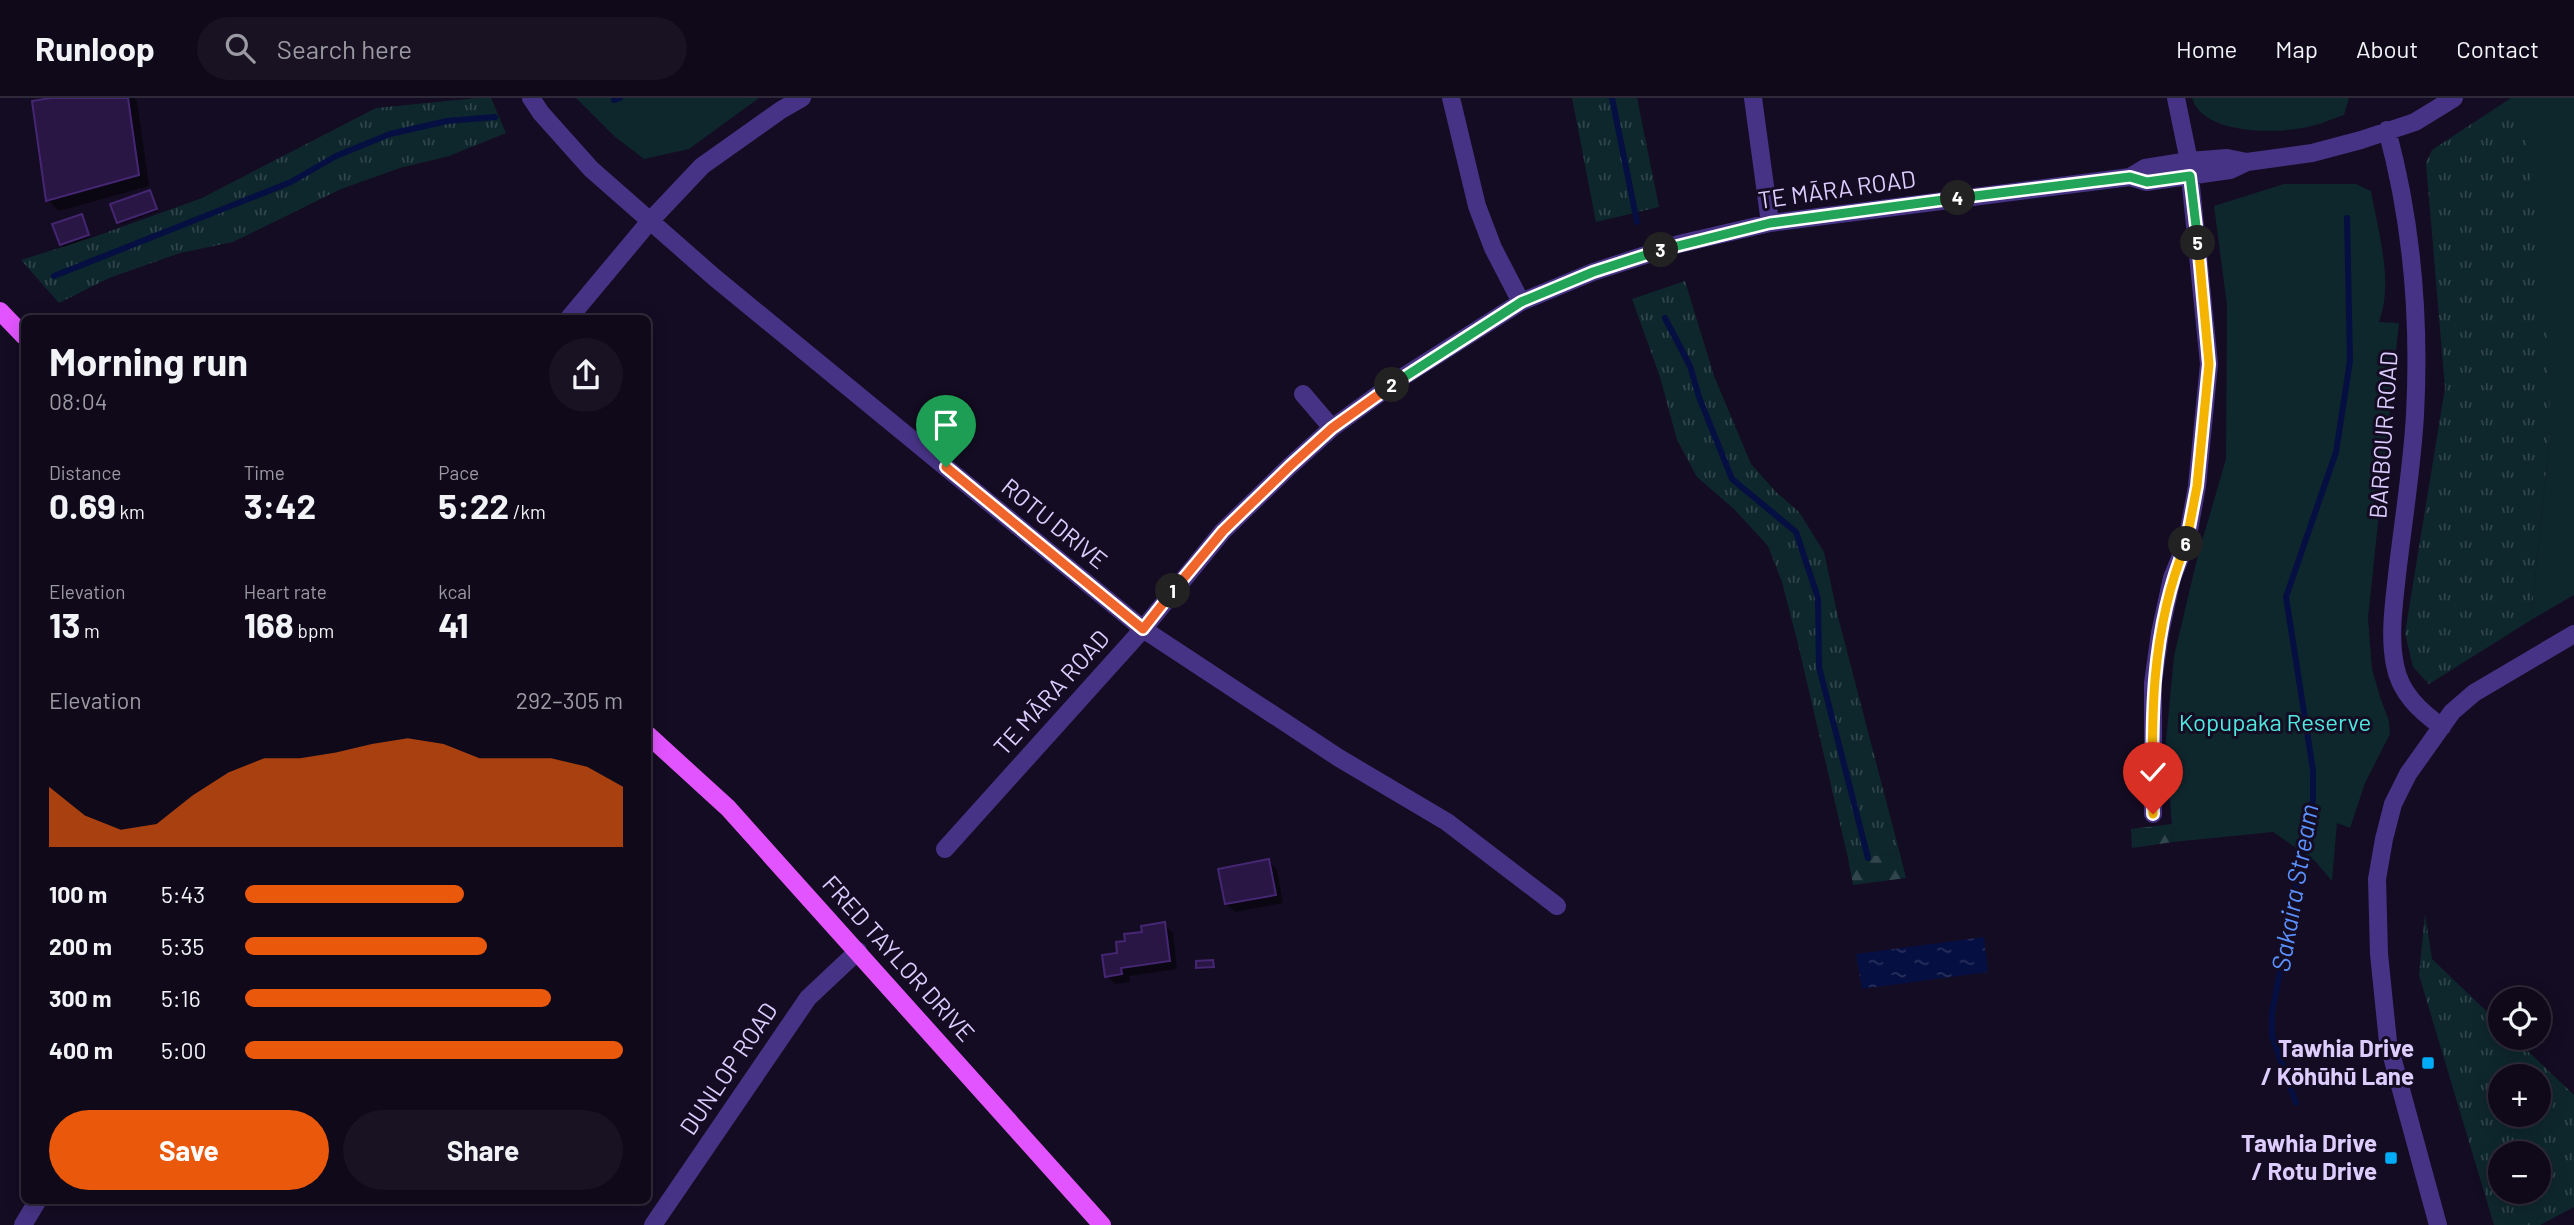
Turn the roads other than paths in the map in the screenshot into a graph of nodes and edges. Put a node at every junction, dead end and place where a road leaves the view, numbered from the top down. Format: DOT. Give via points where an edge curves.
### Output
graph roads {
  1 [pos="531,98"];
  2 [pos="802,98"];
  3 [pos="1451,98"];
  4 [pos="1752,98"];
  5 [pos="2176,98"];
  6 [pos="2454,98"];
  7 [pos="2387,130"];
  8 [pos="2189,169"];
  9 [pos="650,221"];
  10 [pos="1770,223"];
  11 [pos="1521,302"];
  12 [pos="0,310"];
  13 [pos="572,315"];
  14 [pos="21,333"];
  15 [pos="1303,394"];
  16 [pos="1332,428"];
  17 [pos="1143,629"];
  18 [pos="2574,634"];
  19 [pos="2442,727"];
  20 [pos="651,738"];
  21 [pos="2153,814"];
  22 [pos="945,849"];
  23 [pos="1557,906"];
  24 [pos="858,951"];
  25 [pos="36,1204"];
  26 [pos="23,1225"];
  27 [pos="653,1225"];
  28 [pos="1102,1225"];
  29 [pos="2438,1225"];
  1 -- 9 [label="street, ROTU DRIVE" via="591,169"];
  2 -- 9 [label="street" via="702,166"];
  3 -- 11 [label="street" via="1477,206"];
  4 -- 10 [label="street"];
  5 -- 8 [label="street"];
  6 -- 7 [label="street, TE MĀRA ROAD" via="2415,122"];
  7 -- 8 [label="street, TE MĀRA ROAD" via="2312,153 2247,162 2227,158"];
  7 -- 19 [label="street, BARBOUR ROAD" via="2412,263 2415,337 2415,416 2392,620 2395,666 2404,691 2422,713"];
  8 -- 10 [label="street, TE MĀRA ROAD" via="2147,182 2130,177"];
  8 -- 21 [label="street" via="2209,364 2197,486 2187,541 2172,578 2153,683"];
  9 -- 13 [label="street"];
  9 -- 17 [label="street, ROTU DRIVE"];
  10 -- 11 [label="street, TE MĀRA ROAD" via="1679,244"];
  11 -- 16 [label="street, TE MĀRA ROAD"];
  12 -- 14 [label="main road"];
  15 -- 16 [label="street"];
  16 -- 17 [label="street, TE MĀRA ROAD" via="1223,531"];
  17 -- 22 [label="street, TE MĀRA ROAD"];
  17 -- 23 [label="street, ROTU DRIVE" via="1339,758 1447,822"];
  18 -- 19 [label="street" via="2474,693"];
  19 -- 29 [label="street" via="2426,745 2393,804 2377,879 2388,1042"];
  20 -- 24 [label="main road, FRED TAYLOR DRIVE" via="728,808"];
  24 -- 27 [label="street, DUNLOP ROAD" via="808,998"];
  24 -- 28 [label="main road, FRED TAYLOR DRIVE"];
  25 -- 26 [label="street"];
}
